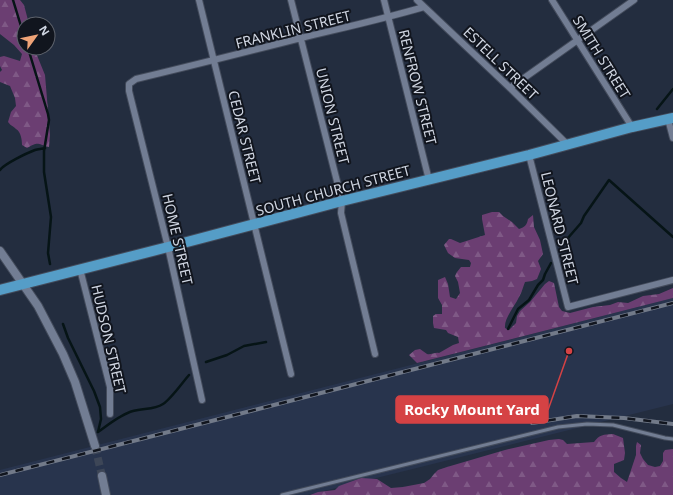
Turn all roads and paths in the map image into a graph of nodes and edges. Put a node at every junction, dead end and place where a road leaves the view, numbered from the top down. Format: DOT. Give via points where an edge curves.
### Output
graph roads {
  1 [pos="199,0"];
  2 [pos="291,0"];
  3 [pos="384,0"];
  4 [pos="417,0"];
  5 [pos="552,0"];
  6 [pos="634,0"];
  7 [pos="424,7"];
  8 [pos="388,18"];
  9 [pos="301,38"];
  10 [pos="578,40"];
  11 [pos="214,61"];
  12 [pos="130,84"];
  13 [pos="510,88"];
  14 [pos="670,119"];
  15 [pos="632,127"];
  16 [pos="673,138"];
  17 [pos="568,145"];
  18 [pos="529,155"];
  19 [pos="429,180"];
  20 [pos="342,201"];
  21 [pos="255,225"];
  22 [pos="168,247"];
  23 [pos="0,250"];
  24 [pos="80,269"];
  25 [pos="673,280"];
  26 [pos="23,284"];
  27 [pos="0,290"];
  28 [pos="375,354"];
  29 [pos="291,374"];
  30 [pos="202,400"];
  31 [pos="110,414"];
  32 [pos="673,439"];
  33 [pos="95,446"];
  34 [pos="102,476"];
  35 [pos="106,495"];
  36 [pos="282,495"];
  1 -- 11 [label="street, CEDAR STREET"];
  2 -- 9 [label="street, UNION STREET"];
  3 -- 8 [label="street, RENFROW STREET"];
  4 -- 7 [label="street, ESTELL STREET"];
  5 -- 10 [label="street, SMITH STREET"];
  6 -- 10 [label="street"];
  7 -- 8 [label="street, FRANKLIN STREET"];
  7 -- 13 [label="street, ESTELL STREET"];
  8 -- 9 [label="street, FRANKLIN STREET"];
  8 -- 19 [label="street, RENFROW STREET"];
  9 -- 11 [label="street, FRANKLIN STREET"];
  9 -- 20 [label="street, UNION STREET"];
  10 -- 13 [label="street"];
  10 -- 15 [label="street, SMITH STREET"];
  11 -- 12 [label="street, FRANKLIN STREET" via="136,79"];
  11 -- 21 [label="street, CEDAR STREET"];
  12 -- 22 [label="street, HOME STREET" via="129,91"];
  13 -- 17 [label="street, ESTELL STREET"];
  14 -- 15 [label="main road, SOUTH CHURCH STREET"];
  14 -- 16 [label="street"];
  15 -- 17 [label="main road, SOUTH CHURCH STREET"];
  17 -- 18 [label="main road, SOUTH CHURCH STREET"];
  18 -- 19 [label="main road, SOUTH CHURCH STREET"];
  18 -- 25 [label="street, LEONARD STREET" via="568,306"];
  19 -- 20 [label="main road, SOUTH CHURCH STREET"];
  20 -- 21 [label="main road, SOUTH CHURCH STREET"];
  20 -- 28 [label="street, UNION STREET" via="341,213"];
  21 -- 22 [label="main road, SOUTH CHURCH STREET"];
  21 -- 29 [label="street, CEDAR STREET"];
  22 -- 24 [label="main road, SOUTH CHURCH STREET"];
  22 -- 30 [label="street, HOME STREET"];
  23 -- 26 [label="street"];
  24 -- 26 [label="main road, SOUTH CHURCH STREET"];
  24 -- 31 [label="street, HUDSON STREET" via="110,387"];
  26 -- 27 [label="main road, SOUTH CHURCH STREET"];
  26 -- 33 [label="street" via="38,306 69,365"];
  32 -- 36 [label="lane" via="613,425 558,427"];
  34 -- 35 [label="street"];
}
